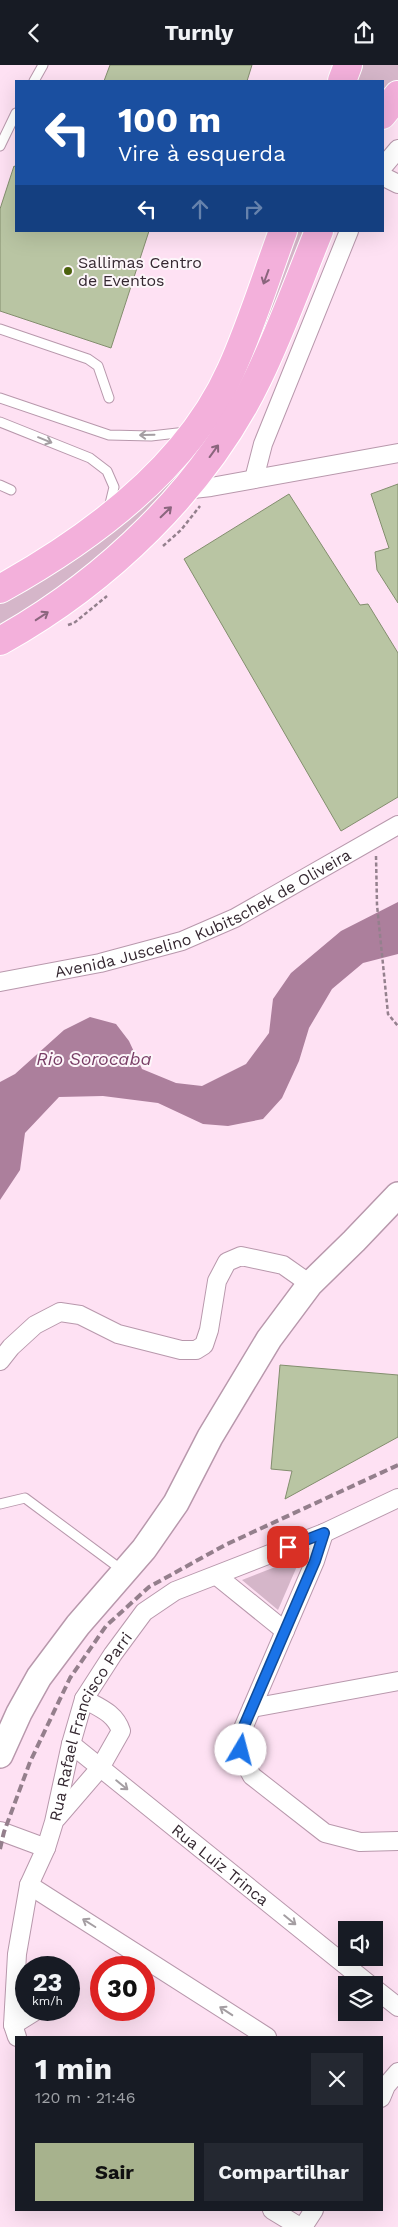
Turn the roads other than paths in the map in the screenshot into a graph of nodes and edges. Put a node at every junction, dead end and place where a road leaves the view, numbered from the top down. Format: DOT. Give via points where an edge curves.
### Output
graph roads {
  1 [pos="43,65"];
  2 [pos="348,65"];
  3 [pos="35,80"];
  4 [pos="342,80"];
  5 [pos="398,95"];
  6 [pos="384,112"];
  7 [pos="15,115"];
  8 [pos="0,146"];
  9 [pos="398,149"];
  10 [pos="384,166"];
  11 [pos="384,177"];
  12 [pos="398,184"];
  13 [pos="283,232"];
  14 [pos="319,232"];
  15 [pos="349,232"];
  16 [pos="0,329"];
  17 [pos="0,398"];
  18 [pos="109,398"];
  19 [pos="0,422"];
  20 [pos="196,431"];
  21 [pos="398,453"];
  22 [pos="254,479"];
  23 [pos="0,485"];
  24 [pos="11,490"];
  25 [pos="184,490"];
  26 [pos="98,526"];
  27 [pos="0,578"];
  28 [pos="0,589"];
  29 [pos="0,641"];
  30 [pos="398,825"];
  31 [pos="0,982"];
  32 [pos="398,1195"];
  33 [pos="310,1284"];
  34 [pos="0,1361"];
  35 [pos="398,1499"];
  36 [pos="0,1504"];
  37 [pos="324,1533"];
  38 [pos="124,1572"];
  39 [pos="217,1576"];
  40 [pos="285,1631"];
  41 [pos="398,1681"];
  42 [pos="84,1699"];
  43 [pos="252,1708"];
  44 [pos="71,1744"];
  45 [pos="0,1755"];
  46 [pos="100,1768"];
  47 [pos="54,1822"];
  48 [pos="0,1831"];
  49 [pos="398,1841"];
  50 [pos="46,1848"];
  51 [pos="29,1885"];
  52 [pos="17,1954"];
  53 [pos="359,1976"];
  54 [pos="383,1995"];
  55 [pos="398,2007"];
  56 [pos="25,2021"];
  57 [pos="15,2031"];
  58 [pos="265,2036"];
  59 [pos="398,2072"];
  60 [pos="383,2090"];
  61 [pos="274,2211"];
  62 [pos="313,2211"];
  63 [pos="302,2227"];
  1 -- 3 [label="lane"];
  2 -- 4 [label="highway"];
  5 -- 6 [label="highway"];
  7 -- 8 [label="lane"];
  9 -- 10 [label="street"];
  11 -- 12 [label="street"];
  13 -- 20 [label="highway, one-way" via="231,371"];
  25 -- 14 [label="highway, one-way" via="217,448 258,379"];
  15 -- 22 [label="street" via="263,444"];
  16 -- 18 [label="lane" via="88,359 98,366"];
  20 -- 17 [label="lane, one-way" via="109,435"];
  19 -- 26 [label="lane, one-way" via="90,458 107,471 114,487"];
  20 -- 26 [label="highway" via="153,480"];
  21 -- 22 [label="street"];
  22 -- 25 [label="street"];
  23 -- 24 [label="lane"];
  29 -- 25 [label="highway, one-way" via="62,603 106,569 173,505"];
  26 -- 27 [label="highway"];
  26 -- 28 [label="highway" via="37,569"];
  30 -- 31 [label="street, Avenida Juscelino Kubitschek de Oliveira" via="235,918 182,941 100,963"];
  32 -- 33 [label="main road"];
  33 -- 34 [label="street" via="283,1265 241,1256 227,1263 217,1281 209,1331 204,1345 196,1350 181,1350 118,1334 80,1315 60,1313 35,1325"];
  33 -- 38 [label="main road" via="242,1381 176,1503"];
  35 -- 37 [label="street, Rua Rafael Francisco Parri"];
  36 -- 38 [label="lane" via="25,1499"];
  37 -- 39 [label="street, Rua Rafael Francisco Parri"];
  37 -- 40 [label="street"];
  38 -- 45 [label="main road" via="39,1677"];
  39 -- 40 [label="street"];
  39 -- 42 [label="street, Rua Rafael Francisco Parri" via="175,1591 144,1612"];
  40 -- 43 [label="street"];
  41 -- 43 [label="street"];
  42 -- 44 [label="street, Rua Rafael Francisco Parri"];
  42 -- 46 [label="street" via="112,1714 121,1731"];
  43 -- 49 [label="street" via="238,1740 243,1760 252,1776 325,1833 360,1842"];
  44 -- 46 [label="street, Rua Luiz Trinca"];
  44 -- 47 [label="street, Rua Rafael Francisco Parri"];
  46 -- 47 [label="street"];
  46 -- 53 [label="street, Rua Luiz Trinca, one-way"];
  47 -- 50 [label="street, Rua Rafael Francisco Parri"];
  48 -- 50 [label="street"];
  50 -- 51 [label="street, Rua Rafael Francisco Parri"];
  51 -- 52 [label="street, Rua Rafael Francisco Parri"];
  58 -- 51 [label="street, one-way"];
  52 -- 57 [label="street, Rua Rafael Francisco Parri"];
  54 -- 55 [label="street"];
  56 -- 57 [label="street"];
  59 -- 60 [label="street"];
  61 -- 63 [label="street"];
  62 -- 63 [label="street"];
}
